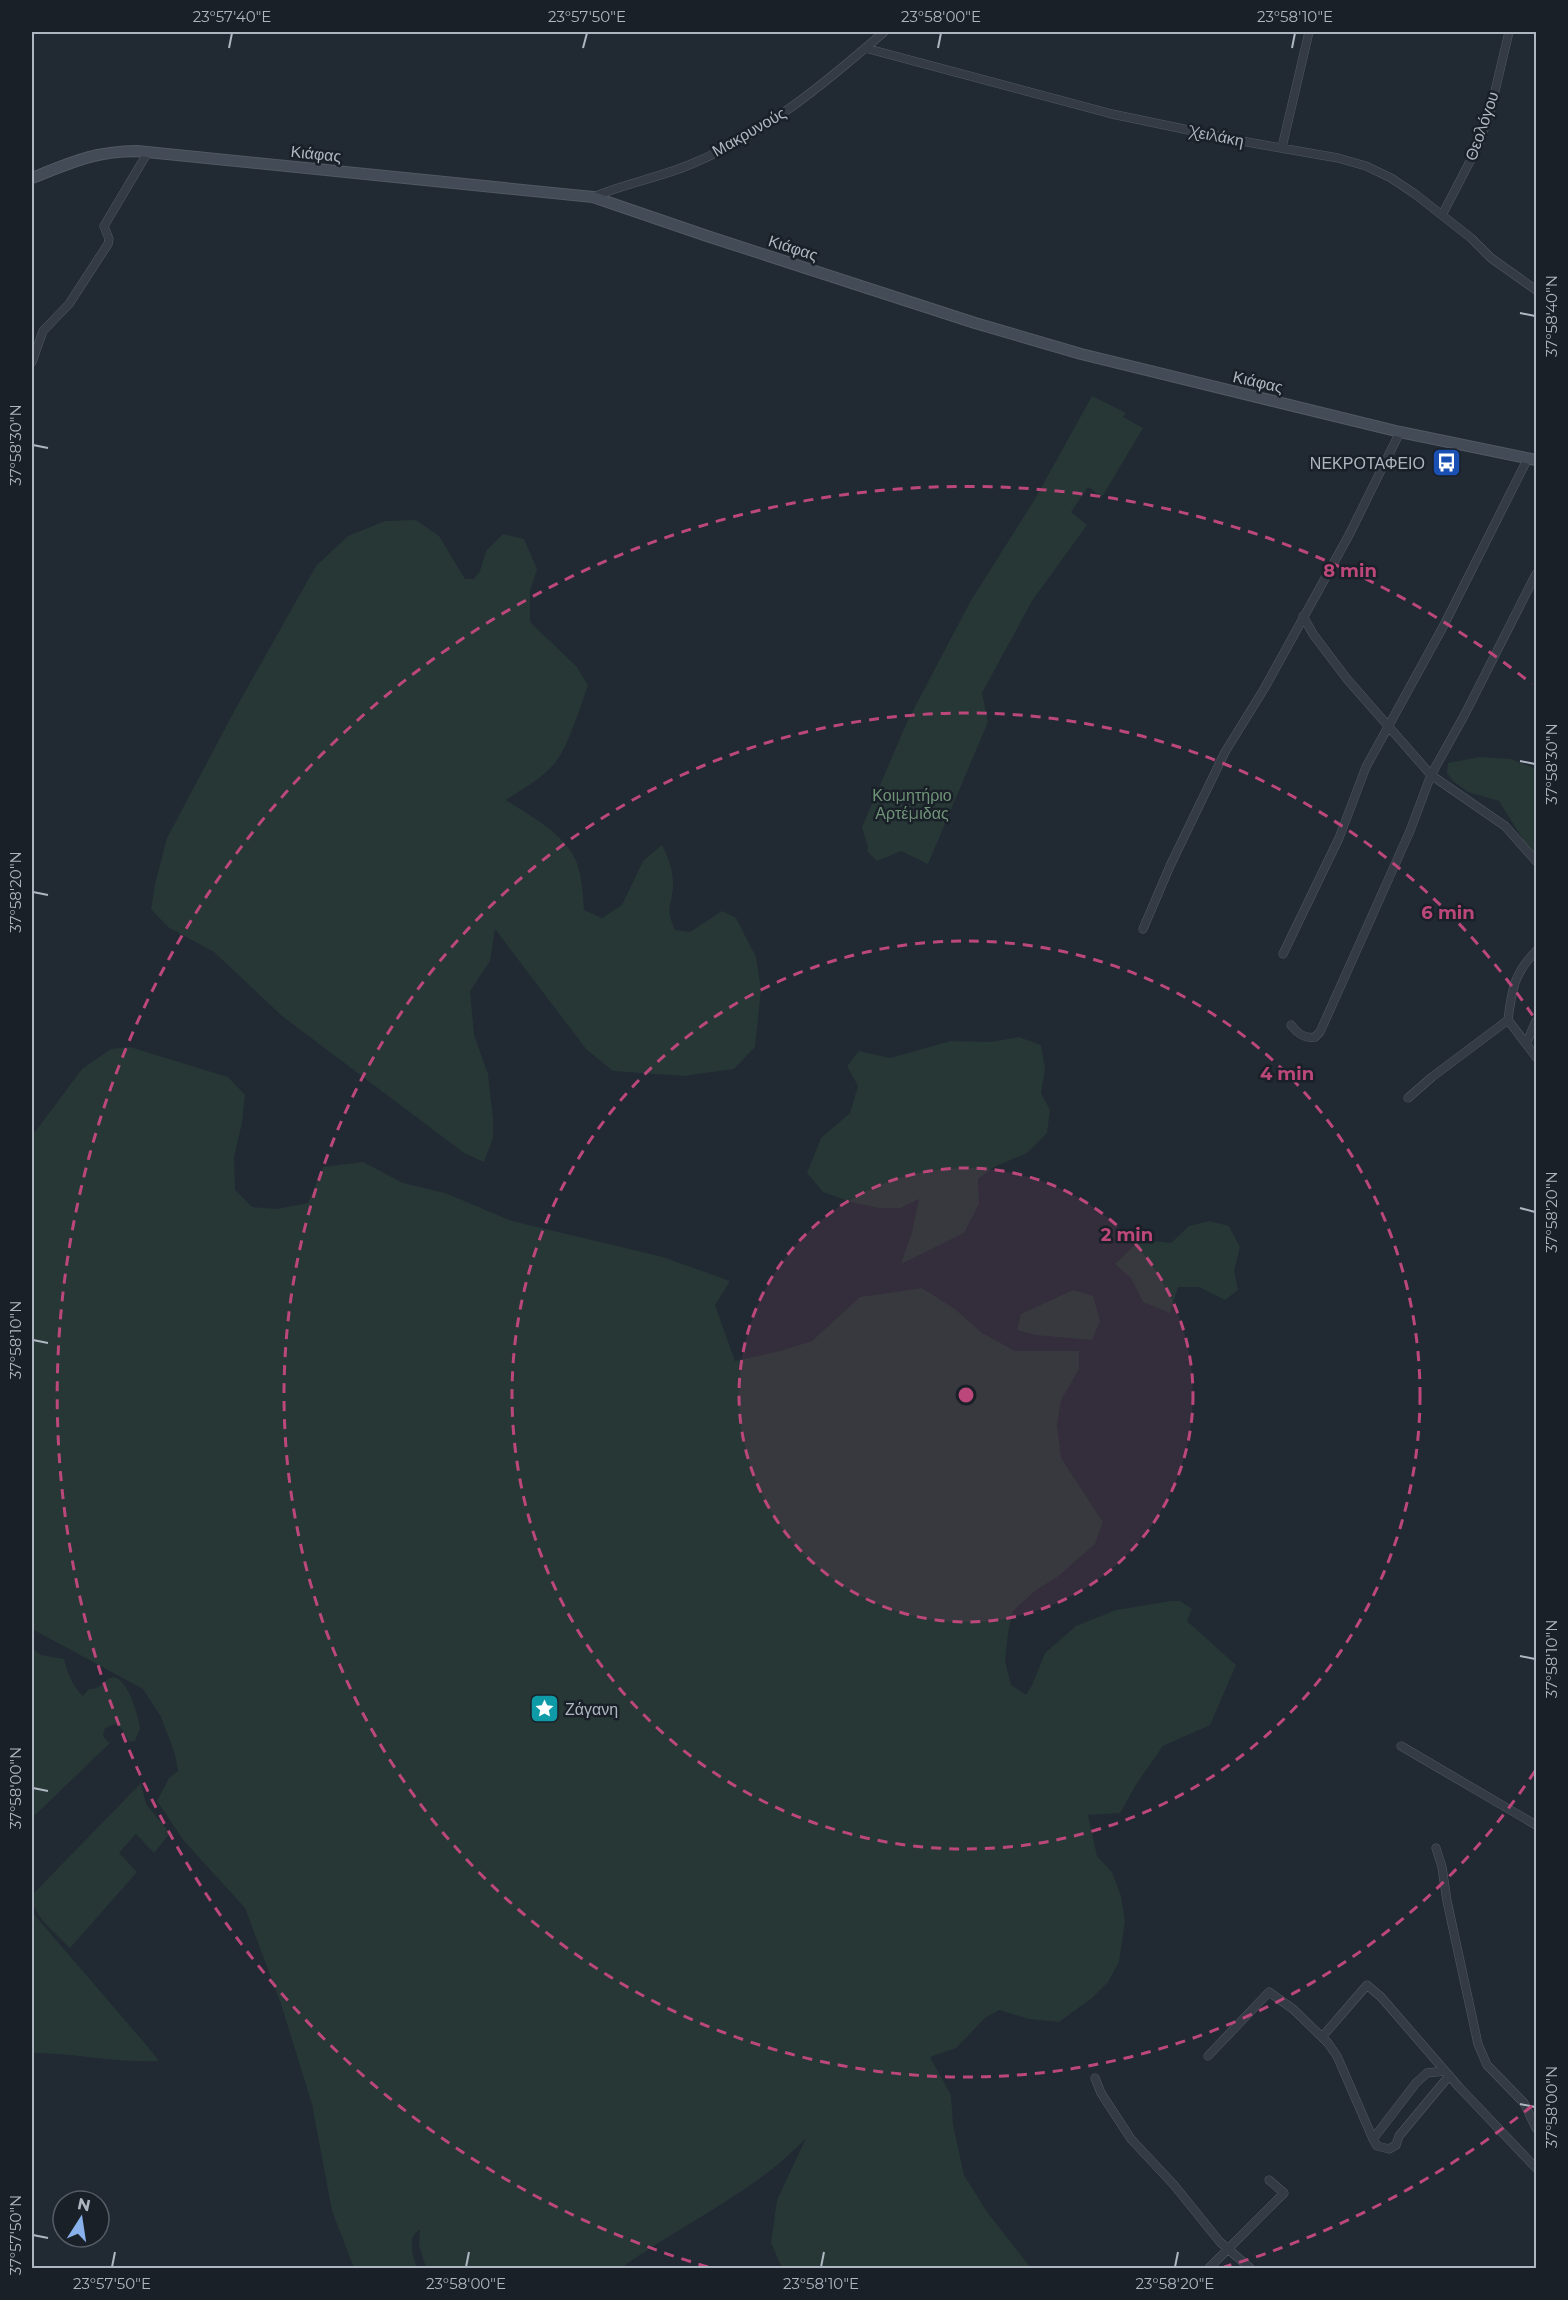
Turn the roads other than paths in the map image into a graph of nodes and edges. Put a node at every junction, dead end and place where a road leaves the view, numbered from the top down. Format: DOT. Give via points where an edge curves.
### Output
graph roads {
  1 [pos="884,32"];
  2 [pos="1309,32"];
  3 [pos="1509,32"];
  4 [pos="865,48"];
  5 [pos="1282,147"];
  6 [pos="148,152"];
  7 [pos="32,178"];
  8 [pos="593,197"];
  9 [pos="1442,215"];
  10 [pos="1536,290"];
  11 [pos="32,362"];
  12 [pos="1400,432"];
  13 [pos="1532,459"];
  14 [pos="1536,574"];
  15 [pos="1303,616"];
  16 [pos="1387,727"];
  17 [pos="1431,775"];
  18 [pos="1536,861"];
  19 [pos="1143,929"];
  20 [pos="1536,951"];
  21 [pos="1283,954"];
  22 [pos="1508,1020"];
  23 [pos="1536,1021"];
  24 [pos="1291,1025"];
  25 [pos="1527,1042"];
  26 [pos="1536,1057"];
  27 [pos="1408,1098"];
  28 [pos="1401,1746"];
  29 [pos="1536,1825"];
  30 [pos="1436,1848"];
  31 [pos="1322,2037"];
  32 [pos="1208,2055"];
  33 [pos="1447,2073"];
  34 [pos="1095,2078"];
  35 [pos="1536,2128"];
  36 [pos="1372,2139"];
  37 [pos="1536,2168"];
  38 [pos="1269,2180"];
  39 [pos="1228,2250"];
  40 [pos="1209,2268"];
  41 [pos="1250,2268"];
  1 -- 4 [label="street, Μακρυνούς"];
  2 -- 5 [label="street"];
  3 -- 9 [label="street, Θεολόγου" via="1479,144"];
  4 -- 5 [label="street, Χειλάκη" via="1112,114"];
  4 -- 8 [label="street, Μακρυνούς" via="766,126 690,164"];
  5 -- 9 [label="street, Χειλάκη" via="1366,166 1391,178"];
  6 -- 7 [label="street, Κιάφας" via="111,151 87,156"];
  6 -- 8 [label="street, Κιάφας"];
  6 -- 11 [label="street" via="104,226 108,244 69,304 43,331"];
  8 -- 12 [label="street, Κιάφας" via="1028,339"];
  9 -- 10 [label="street, Χειλάκη" via="1491,258"];
  12 -- 13 [label="street, Κιάφας"];
  12 -- 15 [label="street"];
  13 -- 16 [label="street"];
  14 -- 17 [label="street"];
  15 -- 16 [label="street"];
  15 -- 19 [label="street" via="1225,752"];
  16 -- 17 [label="street"];
  16 -- 21 [label="street"];
  17 -- 18 [label="street" via="1505,826"];
  17 -- 24 [label="street" via="1320,1032 1309,1038"];
  20 -- 22 [label="street" via="1518,972"];
  22 -- 25 [label="street"];
  22 -- 27 [label="street"];
  23 -- 25 [label="street"];
  25 -- 26 [label="street"];
  28 -- 29 [label="street"];
  30 -- 35 [label="street" via="1478,2044 1487,2065 1524,2103"];
  31 -- 32 [label="street" via="1293,2008 1269,1992"];
  31 -- 33 [label="street" via="1366,1985"];
  31 -- 36 [label="street" via="1337,2056"];
  33 -- 36 [label="street" via="1427,2073"];
  33 -- 36 [label="street" via="1396,2145 1389,2149 1377,2146"];
  33 -- 37 [label="street"];
  34 -- 39 [label="street" via="1131,2139"];
  38 -- 39 [label="street" via="1284,2193"];
  39 -- 40 [label="street"];
  39 -- 41 [label="street"];
}
